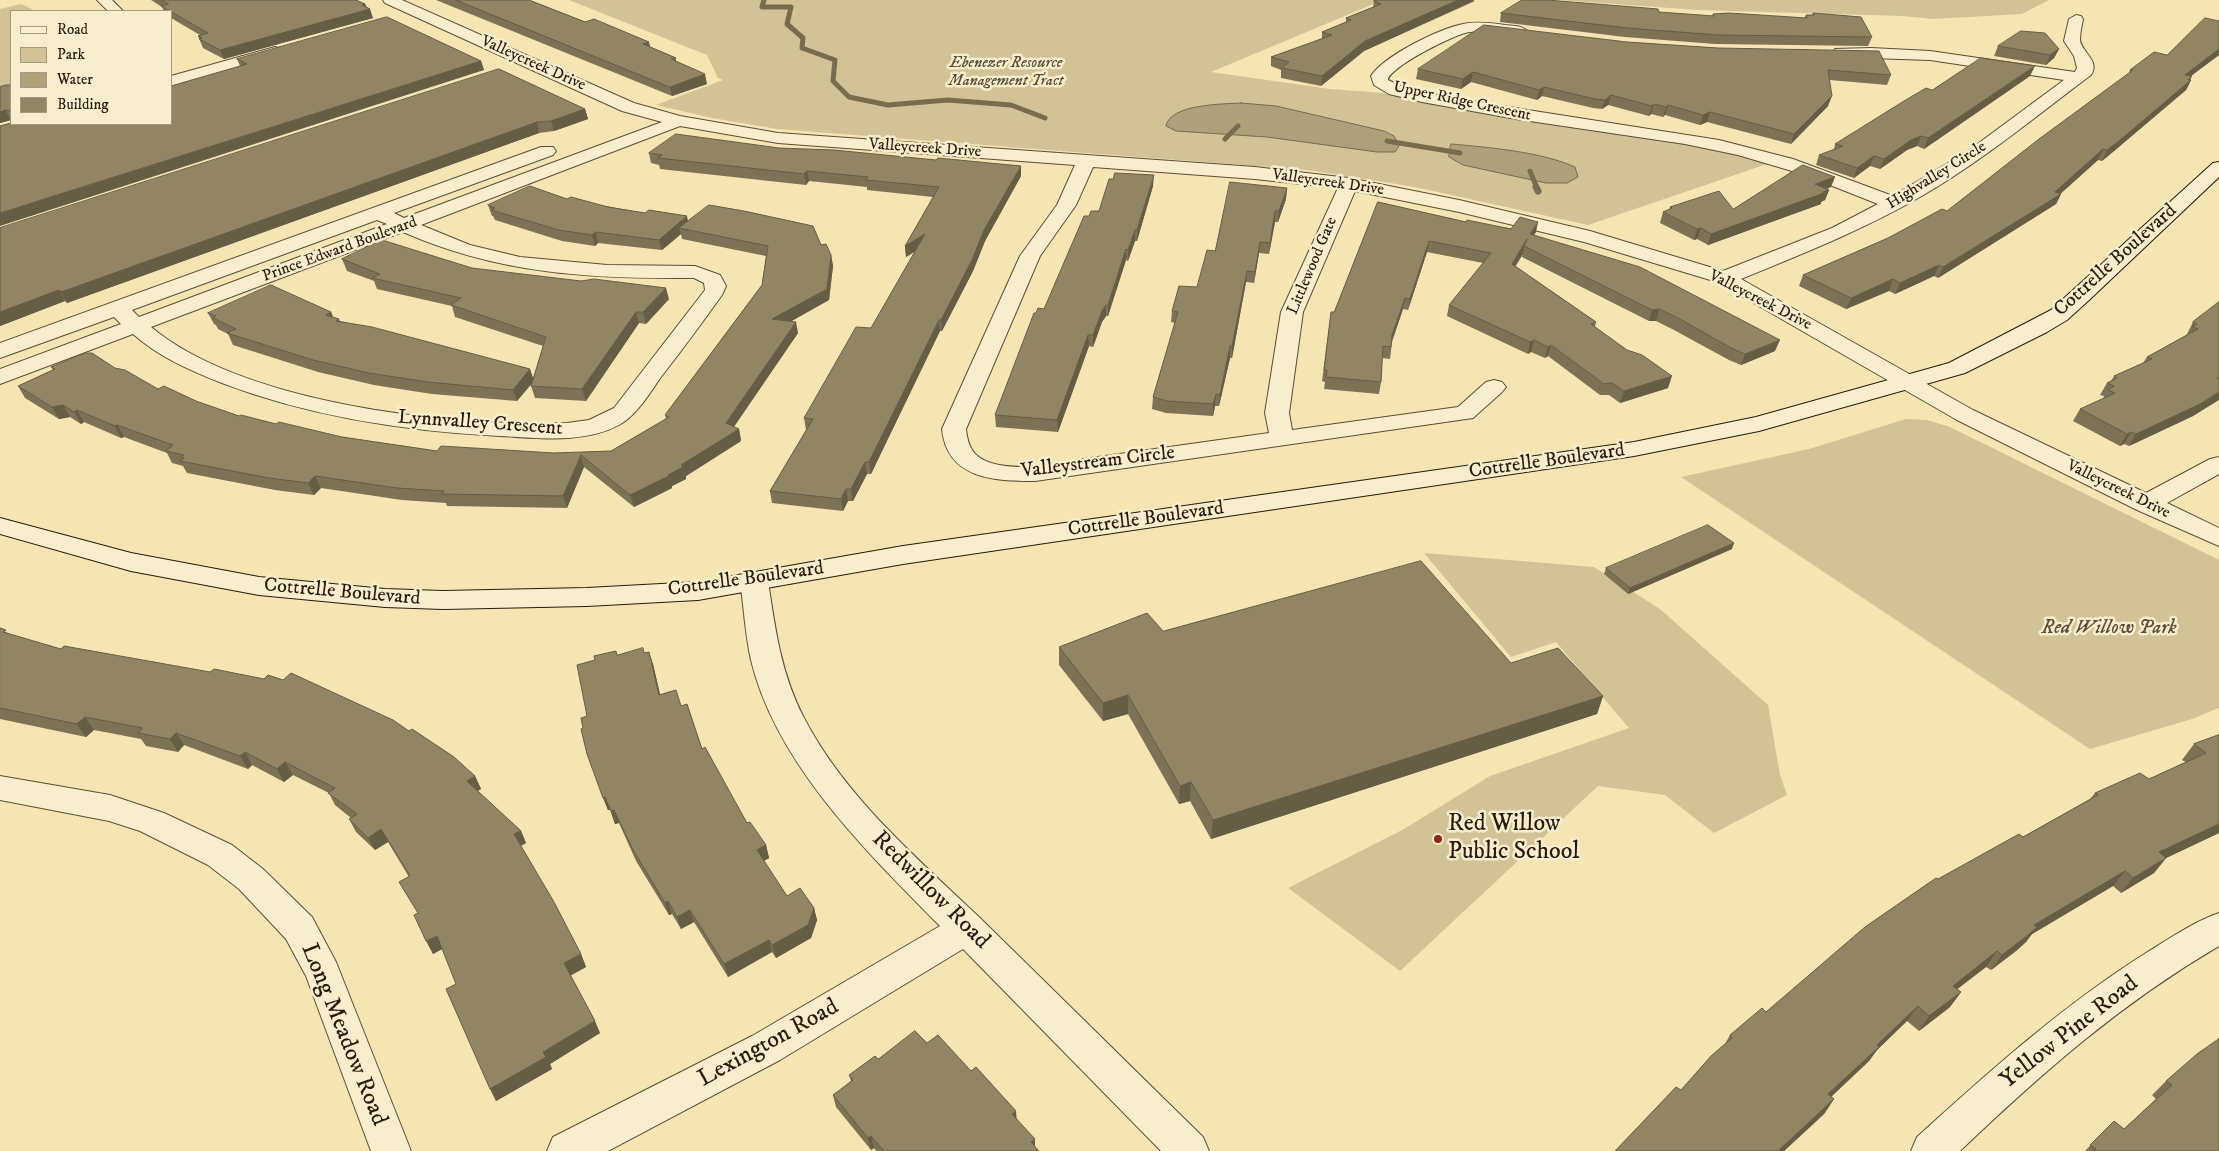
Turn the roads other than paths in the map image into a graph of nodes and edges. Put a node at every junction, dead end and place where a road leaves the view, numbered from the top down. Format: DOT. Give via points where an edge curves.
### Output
graph roads {
  1 [pos="104,0"];
  2 [pos="390,0"];
  3 [pos="115,10"];
  4 [pos="416,12"];
  5 [pos="394,18"];
  6 [pos="2076,19"];
  7 [pos="1531,33"];
  8 [pos="294,47"];
  9 [pos="1822,52"];
  10 [pos="530,63"];
  11 [pos="176,64"];
  12 [pos="504,71"];
  13 [pos="190,76"];
  14 [pos="2078,77"];
  15 [pos="172,81"];
  16 [pos="650,114"];
  17 [pos="679,121"];
  18 [pos="1086,160"];
  19 [pos="2219,167"];
  20 [pos="1348,184"];
  21 [pos="1895,204"];
  22 [pos="378,213"];
  23 [pos="405,226"];
  24 [pos="1724,278"];
  25 [pos="118,309"];
  26 [pos="137,326"];
  27 [pos="0,351"];
  28 [pos="0,378"];
  29 [pos="1908,381"];
  30 [pos="1494,386"];
  31 [pos="1282,438"];
  32 [pos="2219,464"];
  33 [pos="2146,504"];
  34 [pos="0,526"];
  35 [pos="2219,538"];
  36 [pos="754,582"];
  37 [pos="0,788"];
  38 [pos="966,928"];
  39 [pos="2219,928"];
  40 [pos="391,1151"];
  41 [pos="567,1151"];
  42 [pos="1189,1151"];
  43 [pos="1931,1151"];
  1 -- 3 [label="street"];
  2 -- 4 [label="street, Valleycreek Drive"];
  4 -- 5 [label="street"];
  4 -- 10 [label="street, Valleycreek Drive"];
  6 -- 14 [label="street" via="2072,40 2086,67"];
  7 -- 21 [label="street, Upper Ridge Crescent" via="1480,27 1458,30 1389,66 1379,76 1380,82 1400,91 1472,106 1745,151 1812,171"];
  8 -- 13 [label="street"];
  9 -- 14 [label="street" via="1892,52 1952,57"];
  10 -- 12 [label="street"];
  10 -- 16 [label="street, Valleycreek Drive"];
  11 -- 13 [label="street"];
  13 -- 15 [label="street"];
  14 -- 21 [label="street, Highvalley Circle" via="1974,155"];
  16 -- 17 [label="street, Valleycreek Drive"];
  16 -- 22 [label="street, Prince Edward Boulevard"];
  17 -- 18 [label="street, Valleycreek Drive" via="778,138"];
  17 -- 23 [label="street, Prince Edward Boulevard"];
  18 -- 20 [label="street, Valleycreek Drive"];
  18 -- 31 [label="street, Valleystream Circle" via="1066,205 1030,256 954,429 957,447 966,460 1004,474 1035,473"];
  19 -- 29 [label="street, Cottrelle Boulevard" via="2059,315 1957,368"];
  20 -- 24 [label="street, Valleycreek Drive" via="1590,237"];
  20 -- 31 [label="street, Littlewood Gate" via="1292,312 1277,413"];
  21 -- 24 [label="street, Highvalley Circle" via="1839,232"];
  22 -- 23 [label="street, Lynnvalley Crescent"];
  22 -- 25 [label="street, Prince Edward Boulevard"];
  23 -- 26 [label="street, Prince Edward Boulevard"];
  23 -- 26 [label="street, Lynnvalley Crescent" via="463,249 524,263 588,271 695,272 708,275 716,285 622,413 602,425 566,430 498,429 423,422 350,412 298,400 252,386 187,359 153,340"];
  24 -- 29 [label="street, Valleycreek Drive"];
  25 -- 26 [label="street, Lynnvalley Crescent"];
  25 -- 27 [label="street, Prince Edward Boulevard"];
  26 -- 28 [label="street, Prince Edward Boulevard"];
  29 -- 33 [label="street, Valleycreek Drive" via="1965,414"];
  29 -- 36 [label="street, Cottrelle Boulevard" via="1806,412 1676,442 903,556"];
  30 -- 31 [label="street, Valleystream Circle" via="1465,413"];
  32 -- 33 [label="street"];
  33 -- 35 [label="street, Valleycreek Drive"];
  34 -- 36 [label="street, Cottrelle Boulevard" via="183,573 258,586 385,598 587,597 698,591"];
  36 -- 38 [label="street, Redwillow Road" via="766,660 796,734 815,764 864,824"];
  37 -- 40 [label="street, Long Meadow Road" via="110,808 152,822 220,854 252,880 299,928 323,973"];
  38 -- 41 [label="street, Lexington Road" via="766,1048"];
  38 -- 42 [label="street, Redwillow Road"];
  39 -- 43 [label="street, Yellow Pine Road" via="2165,959 2087,1014 2009,1079"];
}
